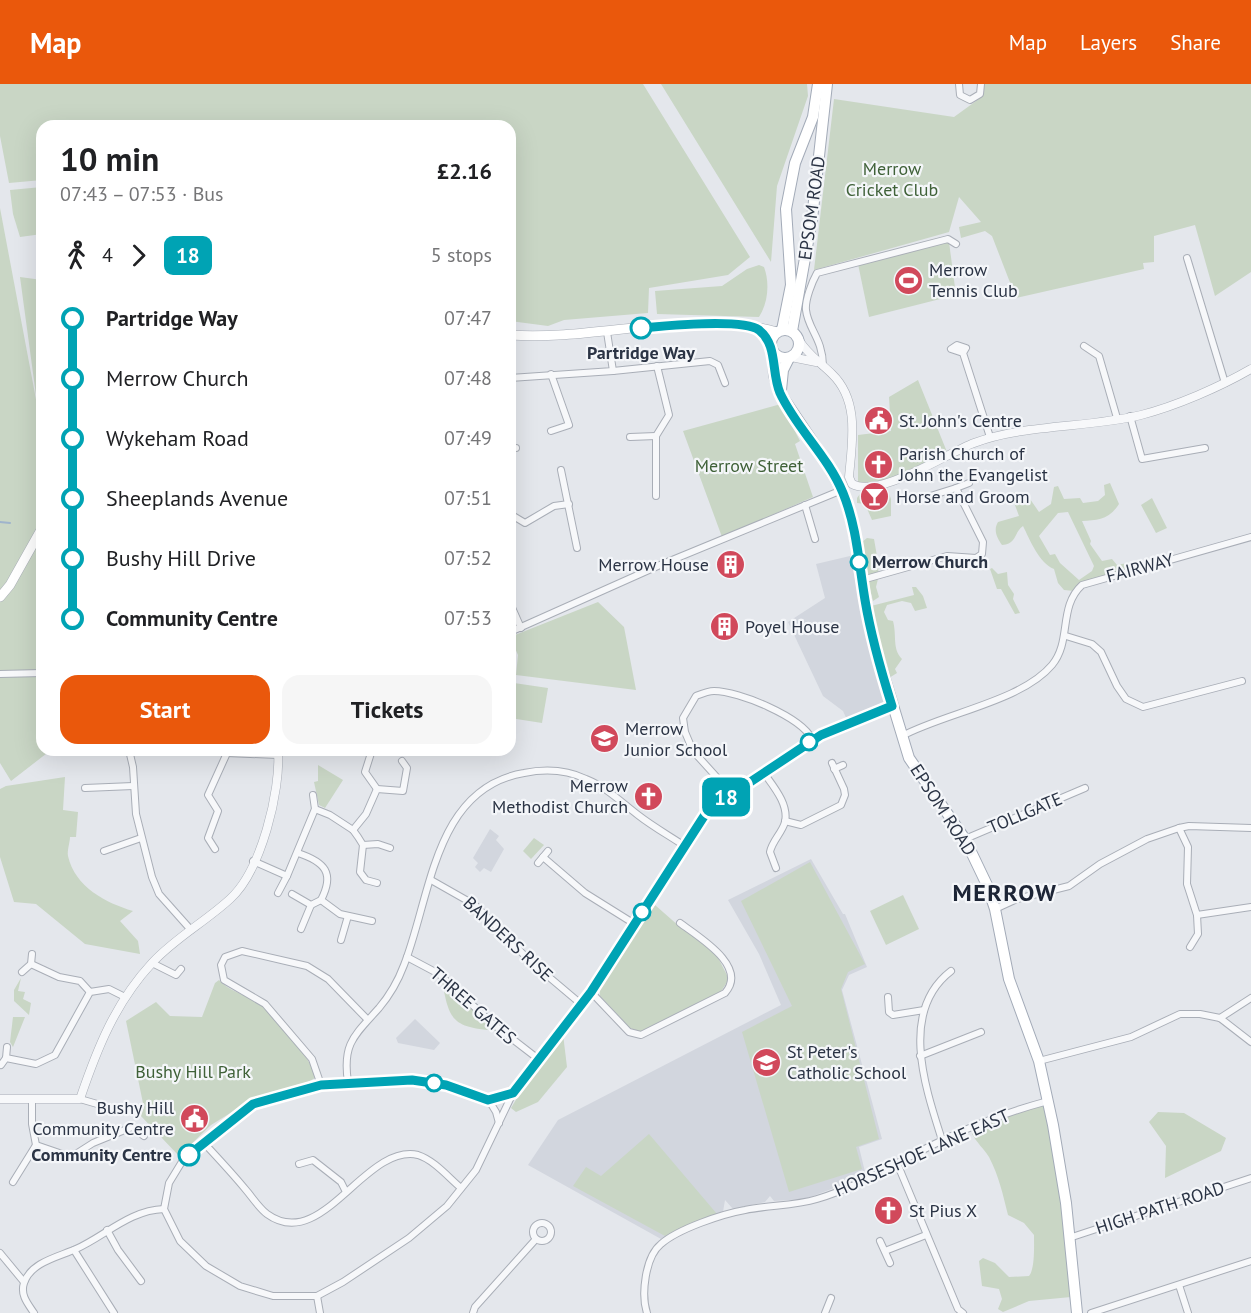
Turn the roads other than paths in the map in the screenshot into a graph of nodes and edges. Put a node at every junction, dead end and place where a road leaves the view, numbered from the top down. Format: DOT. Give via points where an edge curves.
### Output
graph roads {
  1 [pos="818,84"];
  2 [pos="827,84"];
  3 [pos="959,84"];
  4 [pos="981,84"];
  5 [pos="956,244"];
  6 [pos="1187,258"];
  7 [pos="758,329"];
  8 [pos="783,331"];
  9 [pos="607,332"];
  10 [pos="516,335"];
  11 [pos="799,340"];
  12 [pos="1084,346"];
  13 [pos="772,350"];
  14 [pos="963,353"];
  15 [pos="790,357"];
  16 [pos="820,364"];
  17 [pos="657,366"];
  18 [pos="1251,369"];
  19 [pos="613,371"];
  20 [pos="551,374"];
  21 [pos="516,377"];
  22 [pos="725,383"];
  23 [pos="1225,383"];
  24 [pos="780,393"];
  25 [pos="1130,416"];
  26 [pos="1117,418"];
  27 [pos="551,431"];
  28 [pos="656,436"];
  29 [pos="990,437"];
  30 [pos="630,438"];
  31 [pos="1205,448"];
  32 [pos="561,470"];
  33 [pos="969,483"];
  34 [pos="956,488"];
  35 [pos="842,490"];
  36 [pos="656,496"];
  37 [pos="924,498"];
  38 [pos="569,504"];
  39 [pos="806,505"];
  40 [pos="516,518"];
  41 [pos="1251,537"];
  42 [pos="36,539"];
  43 [pos="815,539"];
  44 [pos="577,548"];
  45 [pos="862,580"];
  46 [pos="0,597"];
  47 [pos="516,617"];
  48 [pos="521,628"];
  49 [pos="516,630"];
  50 [pos="1066,636"];
  51 [pos="36,673"];
  52 [pos="0,674"];
  53 [pos="1242,681"];
  54 [pos="892,706"];
  55 [pos="902,736"];
  56 [pos="812,740"];
  57 [pos="131,756"];
  58 [pos="224,756"];
  59 [pos="278,756"];
  60 [pos="370,756"];
  61 [pos="402,762"];
  62 [pos="843,765"];
  63 [pos="764,773"];
  64 [pos="133,786"];
  65 [pos="85,788"];
  66 [pos="1085,788"];
  67 [pos="377,789"];
  68 [pos="732,794"];
  69 [pos="314,795"];
  70 [pos="315,809"];
  71 [pos="785,821"];
  72 [pos="1179,828"];
  73 [pos="1251,828"];
  74 [pos="353,830"];
  75 [pos="141,838"];
  76 [pos="965,839"];
  77 [pos="363,845"];
  78 [pos="683,845"];
  79 [pos="390,848"];
  80 [pos="215,849"];
  81 [pos="104,851"];
  82 [pos="548,851"];
  83 [pos="298,854"];
  84 [pos="253,861"];
  85 [pos="776,868"];
  86 [pos="287,876"];
  87 [pos="431,880"];
  88 [pos="377,883"];
  89 [pos="278,893"];
  90 [pos="292,894"];
  91 [pos="321,900"];
  92 [pos="311,905"];
  93 [pos="1251,907"];
  94 [pos="995,909"];
  95 [pos="1197,915"];
  96 [pos="348,916"];
  97 [pos="372,921"];
  98 [pos="633,923"];
  99 [pos="680,923"];
  100 [pos="301,929"];
  101 [pos="191,930"];
  102 [pos="342,940"];
  103 [pos="1190,946"];
  104 [pos="32,954"];
  105 [pos="407,957"];
  106 [pos="152,963"];
  107 [pos="32,964"];
  108 [pos="181,969"];
  109 [pos="951,971"];
  110 [pos="22,972"];
  111 [pos="90,992"];
  112 [pos="591,992"];
  113 [pos="125,996"];
  114 [pos="888,997"];
  115 [pos="1251,998"];
  116 [pos="581,1004"];
  117 [pos="924,1010"];
  118 [pos="1220,1018"];
  119 [pos="367,1019"];
  120 [pos="981,1032"];
  121 [pos="1251,1042"];
  122 [pos="8,1047"];
  123 [pos="920,1056"];
  124 [pos="6,1058"];
  125 [pos="537,1058"];
  126 [pos="1039,1061"];
  127 [pos="1,1065"];
  128 [pos="348,1082"];
  129 [pos="321,1085"];
  130 [pos="513,1093"];
  131 [pos="0,1099"];
  132 [pos="80,1099"];
  133 [pos="488,1100"];
  134 [pos="32,1101"];
  135 [pos="1048,1101"];
  136 [pos="111,1108"];
  137 [pos="499,1124"];
  138 [pos="144,1136"];
  139 [pos="942,1140"];
  140 [pos="203,1142"];
  141 [pos="36,1145"];
  142 [pos="897,1163"];
  143 [pos="299,1164"];
  144 [pos="1251,1178"];
  145 [pos="13,1182"];
  146 [pos="461,1188"];
  147 [pos="346,1192"];
  148 [pos="164,1209"];
  149 [pos="107,1230"];
  150 [pos="926,1235"];
  151 [pos="536,1239"];
  152 [pos="1069,1239"];
  153 [pos="880,1241"];
  154 [pos="74,1250"];
  155 [pos="885,1251"];
  156 [pos="0,1252"];
  157 [pos="1251,1261"];
  158 [pos="890,1263"];
  159 [pos="141,1281"];
  160 [pos="24,1282"];
  161 [pos="1179,1285"];
  162 [pos="317,1296"];
  163 [pos="831,1298"];
  164 [pos="34,1313"];
  165 [pos="114,1313"];
  166 [pos="320,1313"];
  167 [pos="472,1313"];
  168 [pos="647,1313"];
  169 [pos="825,1313"];
  170 [pos="963,1313"];
  171 [pos="1077,1313"];
  172 [pos="1091,1313"];
  173 [pos="1188,1313"];
  1 -- 8 [label="main road, EPSOM ROAD" via="813,117 795,163 786,209 792,285"];
  2 -- 8 [label="main road, EPSOM ROAD" via="812,219"];
  3 -- 4 [label="street" via="960,95 970,100 980,93"];
  5 -- 16 [label="street" via="948,239 817,273 806,310 823,349"];
  6 -- 23 [label="street"];
  7 -- 8 [label="main road"];
  7 -- 9 [label="main road" via="671,325"];
  7 -- 13 [label="main road"];
  8 -- 11 [label="main road"];
  8 -- 13 [label="main road" via="772,339"];
  9 -- 10 [label="main road"];
  9 -- 19 [label="street"];
  11 -- 15 [label="main road" via="798,350"];
  11 -- 16 [label="street"];
  12 -- 26 [label="street" via="1099,356"];
  13 -- 15 [label="main road" via="780,357"];
  13 -- 24 [label="main road, EPSOM ROAD"];
  14 -- 29 [label="street"];
  15 -- 16 [label="street"];
  15 -- 24 [label="main road" via="783,370"];
  16 -- 29 [label="street" via="845,391 851,411 849,477 856,486 886,484"];
  17 -- 19 [label="street"];
  17 -- 22 [label="street" via="710,361 718,365"];
  17 -- 28 [label="street" via="669,415"];
  18 -- 23 [label="street"];
  19 -- 20 [label="street"];
  20 -- 21 [label="street"];
  20 -- 27 [label="street" via="569,425"];
  23 -- 25 [label="street"];
  24 -- 35 [label="main road, EPSOM ROAD"];
  25 -- 26 [label="street"];
  25 -- 31 [label="street" via="1142,459"];
  26 -- 29 [label="street"];
  28 -- 30 [label="street"];
  28 -- 36 [label="street"];
  32 -- 38 [label="street"];
  33 -- 34 [label="street"];
  34 -- 37 [label="street"];
  34 -- 45 [label="street" via="983,542 982,554 976,558 941,557"];
  35 -- 39 [label="street"];
  35 -- 45 [label="main road, EPSOM ROAD"];
  38 -- 40 [label="street" via="554,506 525,523"];
  38 -- 44 [label="street"];
  39 -- 43 [label="street"];
  39 -- 48 [label="street"];
  41 -- 50 [label="street, FAIRWAY" via="1082,585 1067,610"];
  42 -- 46 [label="main road"];
  45 -- 54 [label="main road, EPSOM ROAD" via="871,633"];
  47 -- 48 [label="street"];
  48 -- 49 [label="street"];
  50 -- 53 [label="street" via="1092,644 1101,652 1126,699 1143,706"];
  50 -- 55 [label="street, FAIRWAY" via="1054,663 1034,682"];
  51 -- 52 [label="street"];
  54 -- 55 [label="main road, EPSOM ROAD"];
  54 -- 56 [label="street"];
  55 -- 76 [label="main road, EPSOM ROAD" via="919,775"];
  56 -- 63 [label="street"];
  56 -- 68 [label="street" via="796,721 770,708 714,691 696,696 683,718 688,743"];
  57 -- 64 [label="street"];
  58 -- 80 [label="street" via="208,795 218,811 208,838"];
  59 -- 84 [label="street" via="270,819"];
  60 -- 67 [label="street" via="365,772"];
  61 -- 67 [label="street" via="407,768 403,791"];
  62 -- 71 [label="street" via="833,766 845,795 841,805 801,825"];
  63 -- 68 [label="street"];
  63 -- 71 [label="street" via="781,798"];
  64 -- 65 [label="street"];
  64 -- 75 [label="street"];
  66 -- 76 [label="street, TOLLGATE"];
  67 -- 74 [label="street" via="366,814"];
  68 -- 78 [label="street" via="708,810"];
  69 -- 70 [label="street"];
  70 -- 74 [label="street"];
  70 -- 83 [label="street"];
  71 -- 85 [label="street" via="771,846"];
  72 -- 73 [label="street"];
  72 -- 94 [label="street" via="1147,839 1069,886 1017,899"];
  72 -- 95 [label="street" via="1188,847 1187,884"];
  74 -- 77 [label="street"];
  75 -- 81 [label="street"];
  75 -- 101 [label="street" via="159,894"];
  76 -- 94 [label="main road, EPSOM ROAD"];
  77 -- 79 [label="street"];
  77 -- 88 [label="street" via="360,872 366,880"];
  78 -- 87 [label="street" via="585,778 559,771 530,772 506,777 464,806 448,831"];
  78 -- 98 [label="street"];
  82 -- 98 [label="street" via="540,860"];
  83 -- 86 [label="street"];
  83 -- 91 [label="street" via="316,860 326,872 328,884"];
  84 -- 86 [label="street"];
  84 -- 101 [label="street" via="232,897"];
  86 -- 89 [label="street"];
  87 -- 105 [label="street"];
  87 -- 116 [label="street, BANDERS RISE" via="475,905 530,961"];
  90 -- 92 [label="street"];
  91 -- 92 [label="street"];
  91 -- 96 [label="street"];
  92 -- 100 [label="street"];
  93 -- 95 [label="street"];
  94 -- 126 [label="main road, EPSOM ROAD" via="1009,979"];
  95 -- 103 [label="street" via="1198,934"];
  96 -- 97 [label="street"];
  96 -- 102 [label="street"];
  98 -- 112 [label="street"];
  99 -- 112 [label="street" via="717,949 731,977 725,993 641,1035 629,1032"];
  101 -- 106 [label="street"];
  104 -- 107 [label="street"];
  105 -- 119 [label="street" via="393,988"];
  105 -- 125 [label="street, THREE GATES" via="439,974"];
  106 -- 108 [label="street" via="176,975"];
  106 -- 113 [label="street"];
  107 -- 110 [label="street"];
  107 -- 111 [label="street" via="59,977 80,981"];
  109 -- 117 [label="street" via="932,989"];
  111 -- 113 [label="street" via="109,989"];
  111 -- 124 [label="street" via="55,1055 36,1064"];
  112 -- 116 [label="street"];
  113 -- 132 [label="street" via="102,1038"];
  114 -- 117 [label="street" via="889,1012 893,1015"];
  115 -- 118 [label="street"];
  116 -- 125 [label="street"];
  117 -- 123 [label="street"];
  118 -- 121 [label="street"];
  118 -- 126 [label="street" via="1180,1014 1131,1037"];
  119 -- 128 [label="street" via="351,1038 346,1057"];
  119 -- 129 [label="street" via="328,979 307,966 242,951 225,957 221,965 224,980 265,1004 312,1059"];
  120 -- 123 [label="street"];
  122 -- 124 [label="street"];
  123 -- 139 [label="street"];
  124 -- 127 [label="street"];
  125 -- 130 [label="street"];
  126 -- 135 [label="main road, EPSOM ROAD"];
  128 -- 129 [label="street"];
  128 -- 133 [label="street" via="420,1081 446,1085"];
  129 -- 140 [label="street" via="253,1104"];
  130 -- 133 [label="street"];
  130 -- 137 [label="street"];
  131 -- 134 [label="street"];
  132 -- 134 [label="street"];
  132 -- 136 [label="street"];
  133 -- 137 [label="street"];
  134 -- 141 [label="street"];
  135 -- 139 [label="street, HORSESHOE LANE EAST" via="998,1116"];
  135 -- 152 [label="main road, EPSOM ROAD"];
  137 -- 146 [label="street" via="486,1153"];
  138 -- 141 [label="street" via="132,1127 71,1157"];
  139 -- 142 [label="street, HORSESHOE LANE EAST"];
  140 -- 147 [label="street" via="266,1214 276,1219 307,1220"];
  140 -- 148 [label="street" via="183,1160 169,1183"];
  141 -- 145 [label="street"];
  142 -- 150 [label="street"];
  142 -- 168 [label="street, HORSESHOE LANE EAST" via="818,1199 742,1210 666,1241 651,1256 644,1298"];
  143 -- 147 [label="street" via="313,1160 341,1182"];
  144 -- 152 [label="street, HIGH PATH ROAD"];
  146 -- 147 [label="street" via="426,1158 407,1155 395,1157"];
  146 -- 162 [label="street" via="417,1233"];
  148 -- 149 [label="street" via="141,1214"];
  148 -- 162 [label="street" via="180,1241 220,1276 273,1296"];
  149 -- 154 [label="street"];
  149 -- 159 [label="street"];
  150 -- 155 [label="street"];
  150 -- 170 [label="street"];
  151 -- 167 [label="street"];
  152 -- 171 [label="main road, EPSOM ROAD"];
  153 -- 155 [label="street"];
  154 -- 160 [label="street" via="38,1265"];
  154 -- 165 [label="street"];
  155 -- 158 [label="street"];
  156 -- 160 [label="street"];
  157 -- 161 [label="street"];
  160 -- 164 [label="street" via="23,1296"];
  161 -- 172 [label="street"];
  161 -- 173 [label="street"];
  162 -- 166 [label="street"];
  163 -- 169 [label="street"];
}
